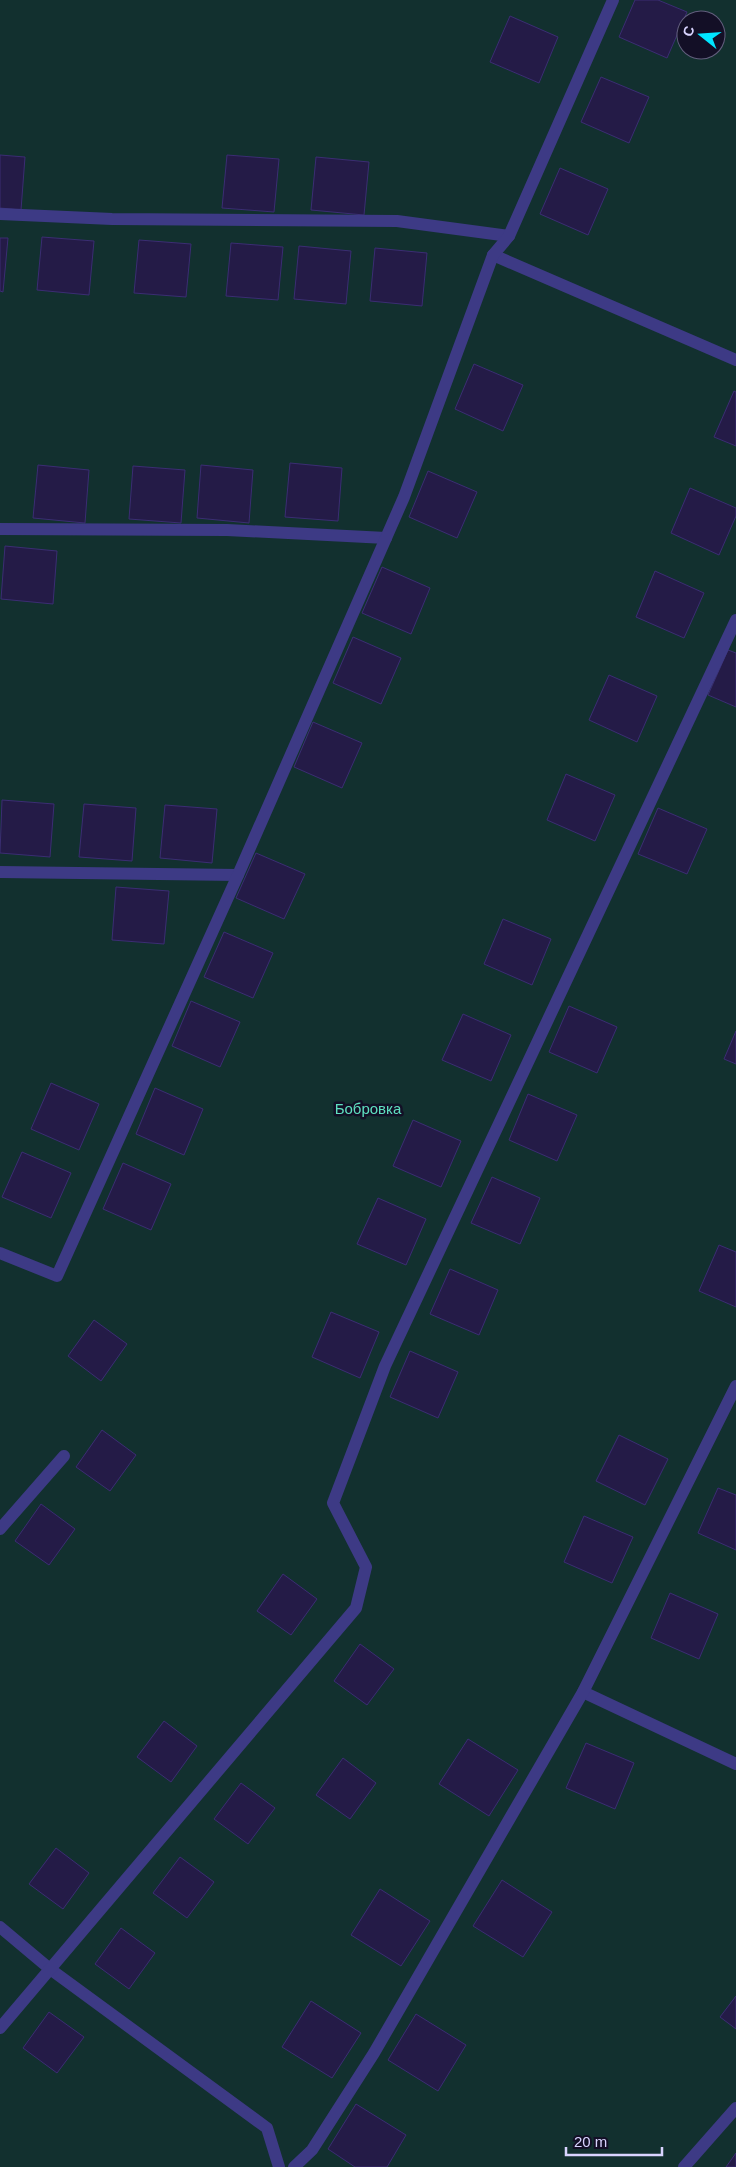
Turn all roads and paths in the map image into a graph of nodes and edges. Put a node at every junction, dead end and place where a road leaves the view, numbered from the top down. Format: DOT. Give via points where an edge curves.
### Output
graph roads {
  1 [pos="613,0"];
  2 [pos="0,214"];
  3 [pos="509,236"];
  4 [pos="493,254"];
  5 [pos="736,360"];
  6 [pos="0,529"];
  7 [pos="386,538"];
  8 [pos="736,620"];
  9 [pos="0,872"];
  10 [pos="238,874"];
  11 [pos="0,1253"];
  12 [pos="736,1386"];
  13 [pos="64,1456"];
  14 [pos="0,1529"];
  15 [pos="583,1692"];
  16 [pos="736,1764"];
  17 [pos="0,1927"];
  18 [pos="50,1969"];
  19 [pos="0,2028"];
  20 [pos="736,2108"];
  21 [pos="279,2167"];
  22 [pos="294,2167"];
  23 [pos="684,2167"];
  1 -- 3 [label="street"];
  2 -- 3 [label="street" via="112,219 397,221"];
  3 -- 4 [label="street"];
  4 -- 5 [label="street"];
  4 -- 7 [label="street"];
  6 -- 7 [label="street" via="227,530"];
  7 -- 10 [label="street"];
  8 -- 18 [label="street" via="385,1366 333,1503 366,1567 356,1608"];
  9 -- 10 [label="street"];
  10 -- 11 [label="street" via="57,1276"];
  12 -- 15 [label="street"];
  13 -- 14 [label="street"];
  15 -- 16 [label="street"];
  15 -- 22 [label="street" via="374,2053 312,2150"];
  17 -- 18 [label="street"];
  18 -- 19 [label="street"];
  18 -- 21 [label="street" via="267,2128"];
  20 -- 23 [label="street"];
}
